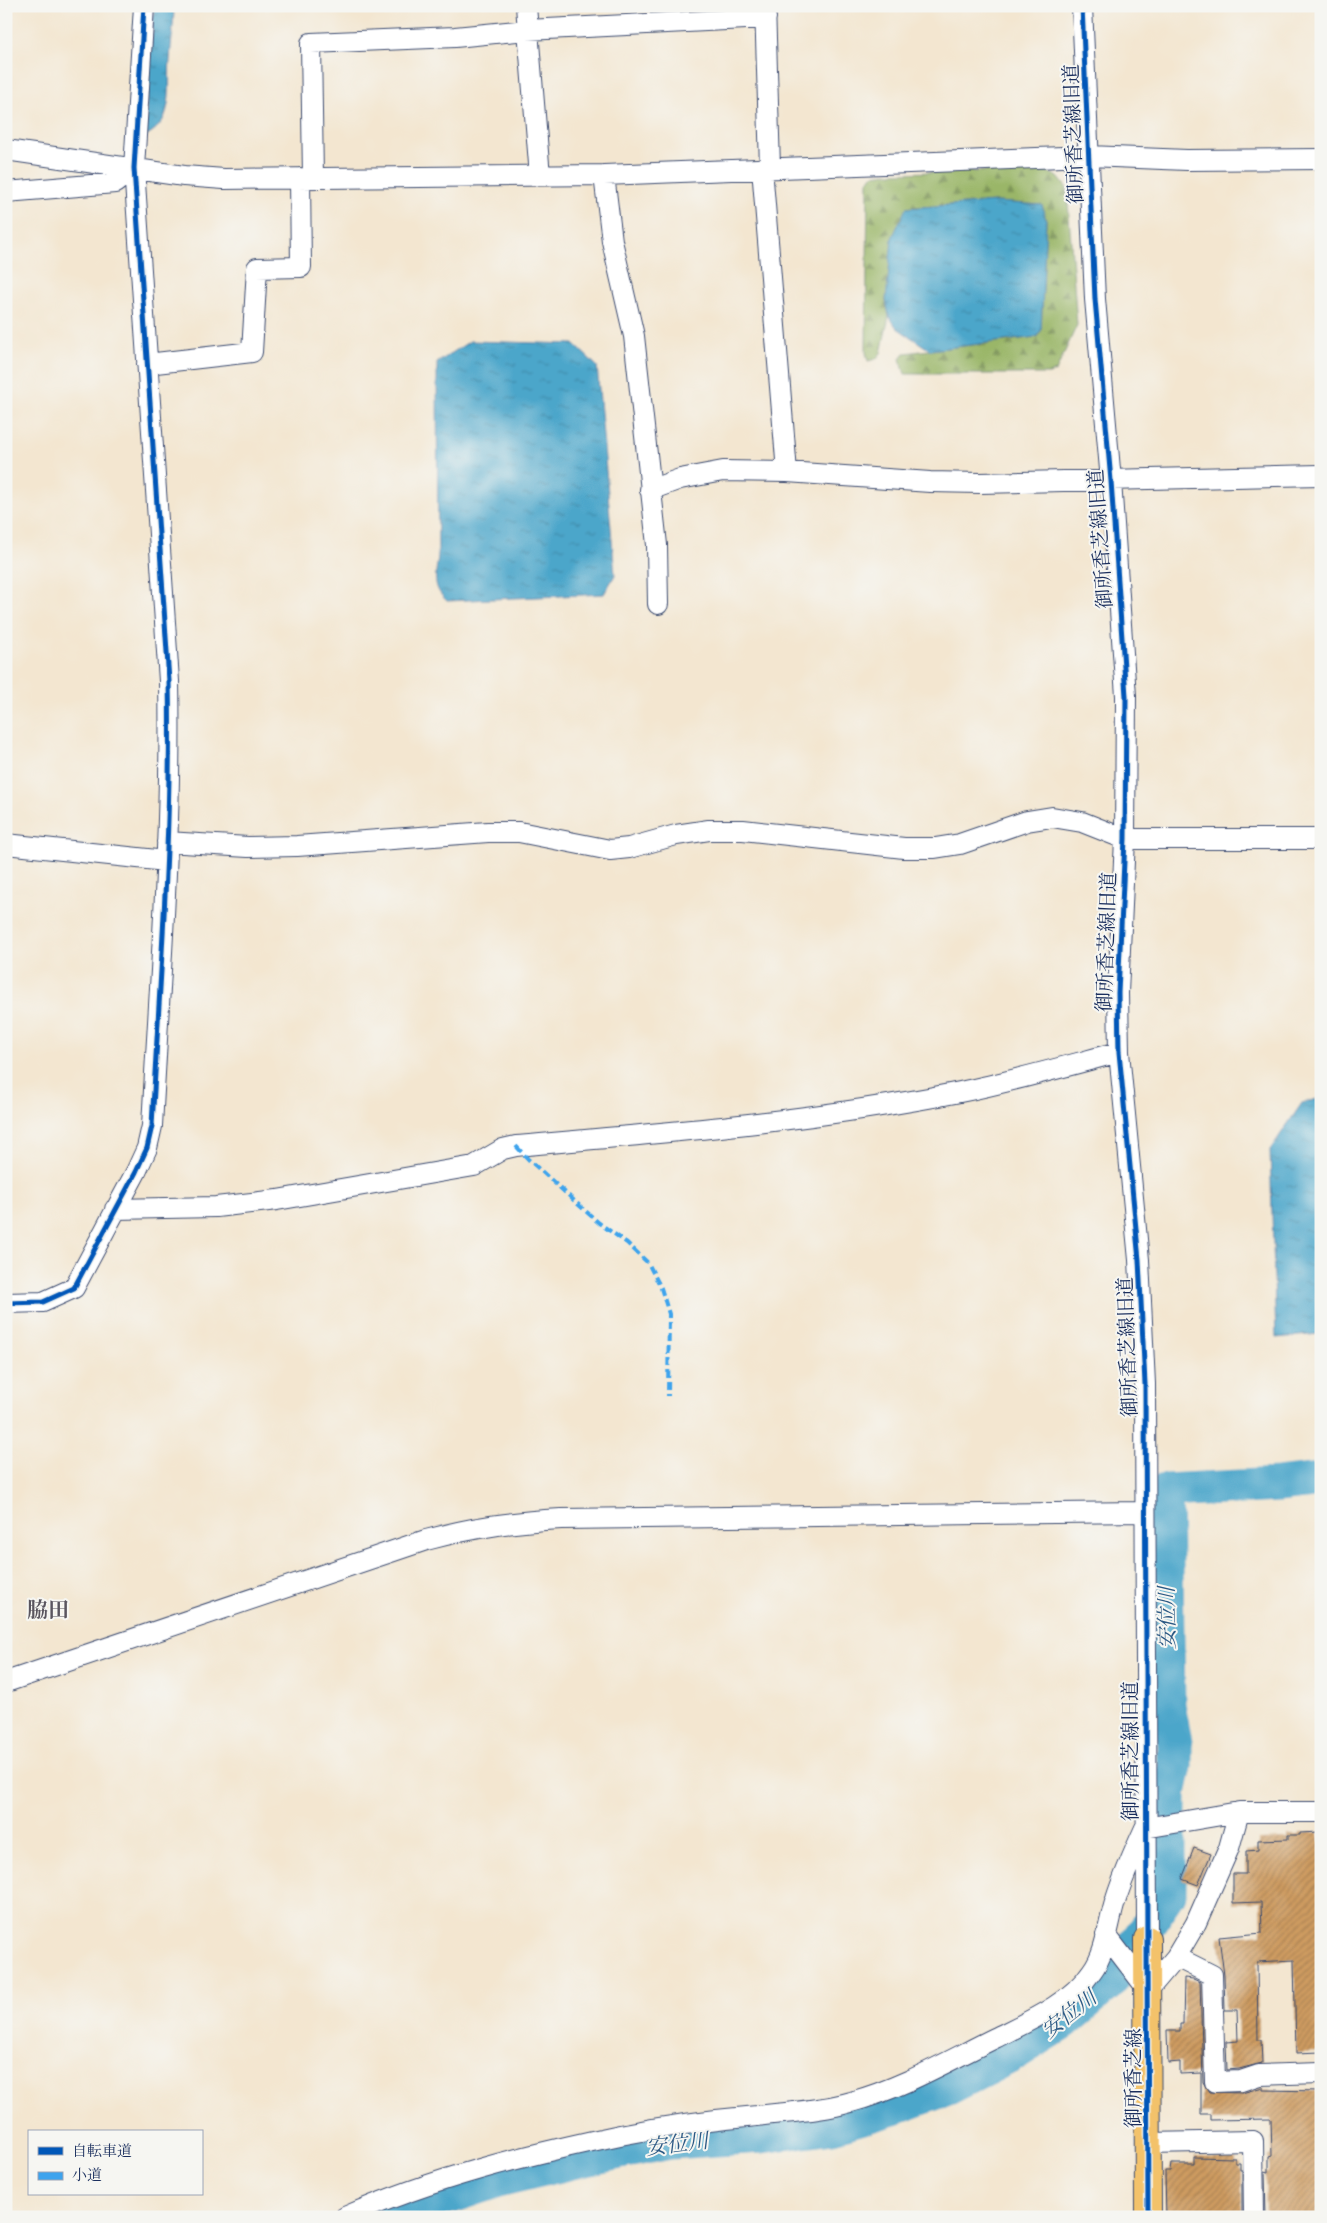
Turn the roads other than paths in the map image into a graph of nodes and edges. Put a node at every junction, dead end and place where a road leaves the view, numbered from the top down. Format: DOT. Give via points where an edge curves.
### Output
graph roads {
  1 [pos="144,6"];
  2 [pos="526,6"];
  3 [pos="1082,6"];
  4 [pos="765,12"];
  5 [pos="527,30"];
  6 [pos="6,150"];
  7 [pos="1089,156"];
  8 [pos="1321,159"];
  9 [pos="766,167"];
  10 [pos="134,168"];
  11 [pos="604,175"];
  12 [pos="540,176"];
  13 [pos="307,178"];
  14 [pos="6,192"];
  15 [pos="147,364"];
  16 [pos="786,472"];
  17 [pos="1321,475"];
  18 [pos="1111,481"];
  19 [pos="650,490"];
  20 [pos="658,604"];
  21 [pos="1125,839"];
  22 [pos="1321,839"];
  23 [pos="6,844"];
  24 [pos="166,851"];
  25 [pos="1119,1052"];
  26 [pos="115,1209"];
  27 [pos="6,1303"];
  28 [pos="1144,1512"];
  29 [pos="6,1682"];
  30 [pos="1239,1812"];
  31 [pos="1321,1812"];
  32 [pos="1150,1827"];
  33 [pos="1147,1939"];
  34 [pos="1111,1941"];
  35 [pos="1176,1957"];
  36 [pos="1148,1990"];
  37 [pos="1321,2074"];
  38 [pos="1148,2142"];
  39 [pos="345,2217"];
  40 [pos="1148,2217"];
  41 [pos="1254,2217"];
  1 -- 10 [label="street"];
  2 -- 5 [label="street"];
  3 -- 7 [label="street, 御所香芝線旧道"];
  4 -- 5 [label="street"];
  4 -- 9 [label="street"];
  5 -- 12 [label="street"];
  5 -- 13 [label="street" via="455,37 311,43"];
  6 -- 10 [label="street"];
  7 -- 8 [label="street" via="1187,160"];
  7 -- 9 [label="street"];
  7 -- 18 [label="street, 御所香芝線旧道" via="1095,299"];
  9 -- 11 [label="street"];
  9 -- 16 [label="street"];
  10 -- 13 [label="street" via="224,179"];
  10 -- 14 [label="street" via="115,183"];
  10 -- 15 [label="street"];
  11 -- 12 [label="street"];
  11 -- 19 [label="street" via="612,241 634,336"];
  12 -- 13 [label="street"];
  13 -- 15 [label="street" via="301,267 257,268 252,352"];
  15 -- 24 [label="street" via="169,681"];
  16 -- 18 [label="street" via="930,482"];
  16 -- 19 [label="street" via="723,471 680,479"];
  17 -- 18 [label="street"];
  18 -- 21 [label="street, 御所香芝線旧道" via="1126,696"];
  19 -- 20 [label="street" via="657,545"];
  21 -- 22 [label="street"];
  21 -- 24 [label="street" via="1082,822 1052,817 1027,821 960,844 935,848 904,848 743,830 709,830 610,850 519,832 488,832 296,846"];
  21 -- 25 [label="street, 御所香芝線旧道" via="1118,992"];
  23 -- 24 [label="street"];
  24 -- 26 [label="street" via="152,1126 147,1148"];
  25 -- 26 [label="street" via="960,1092 709,1129 516,1146 503,1149 474,1166 277,1200 216,1207"];
  25 -- 28 [label="street, 御所香芝線旧道" via="1143,1318"];
  26 -- 27 [label="street" via="74,1288 43,1302"];
  28 -- 29 [label="street" via="561,1519 470,1528"];
  28 -- 32 [label="street, 御所香芝線旧道"];
  30 -- 31 [label="street"];
  30 -- 32 [label="street"];
  30 -- 35 [label="street" via="1229,1848 1196,1923"];
  32 -- 33 [label="street, 御所香芝線旧道" via="1146,1875"];
  32 -- 34 [label="street" via="1129,1863 1115,1900"];
  33 -- 36 [label="main road, 御所香芝線"];
  34 -- 36 [label="street"];
  34 -- 39 [label="street" via="1092,1972 1060,2003 891,2089 850,2103 681,2124 544,2152 427,2185"];
  35 -- 36 [label="street"];
  35 -- 37 [label="street" via="1212,1975 1215,2082 1241,2081 1260,2075"];
  36 -- 38 [label="main road, 御所香芝線"];
  38 -- 40 [label="main road, 御所香芝線"];
  38 -- 41 [label="street" via="1253,2141"];
}
